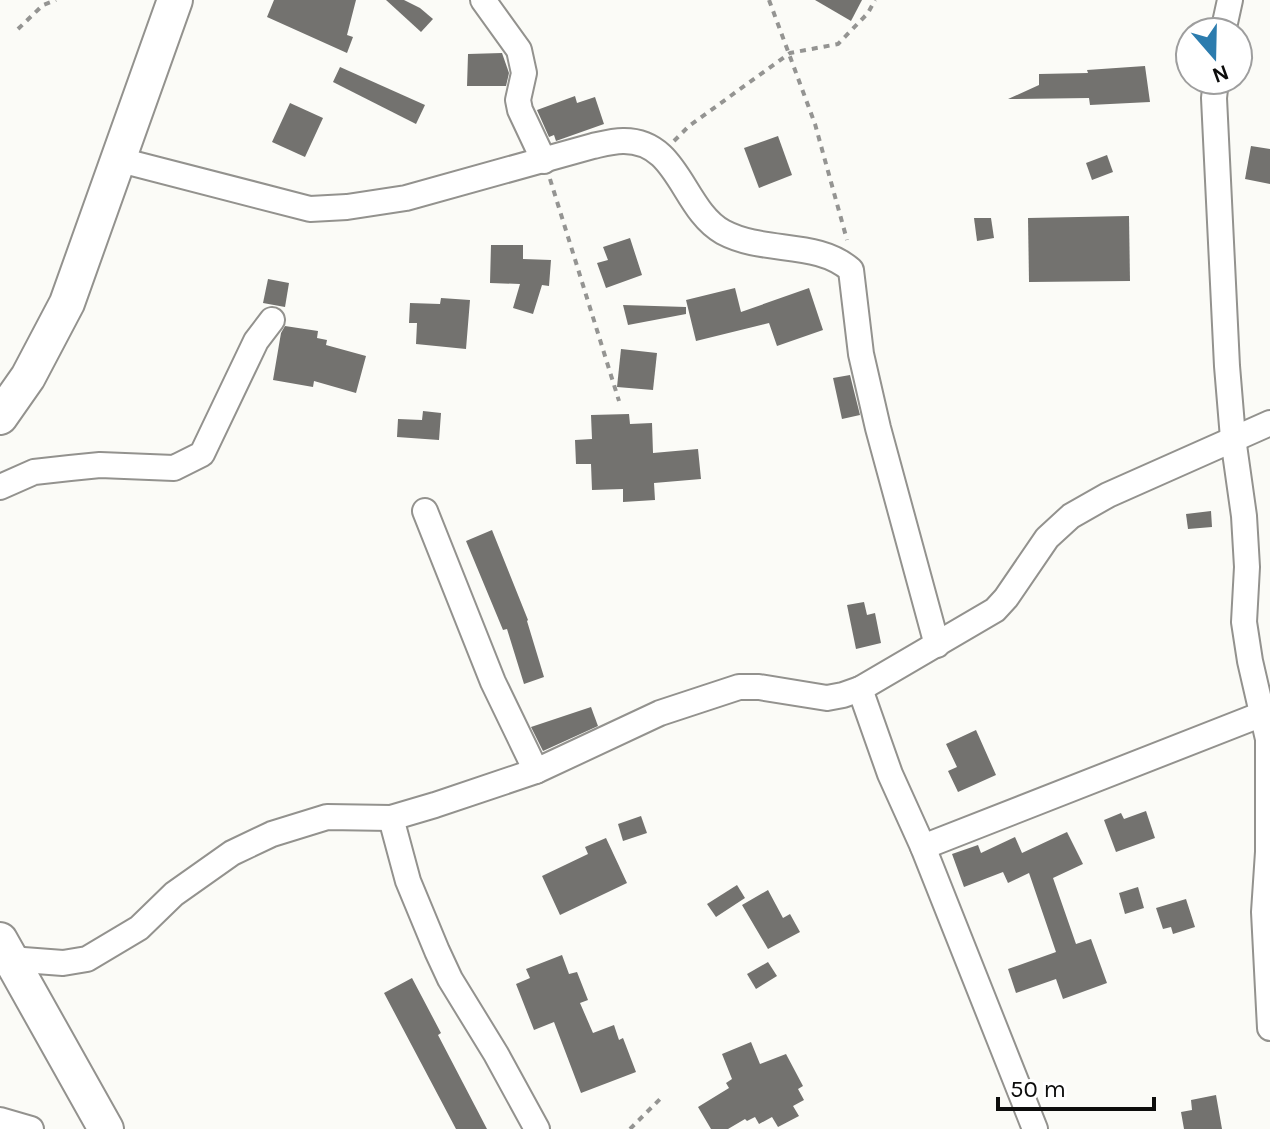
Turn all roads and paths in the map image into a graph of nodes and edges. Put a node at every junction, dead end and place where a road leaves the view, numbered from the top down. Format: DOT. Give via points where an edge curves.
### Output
graph roads {
  1 [pos="56,0"];
  2 [pos="175,0"];
  3 [pos="483,0"];
  4 [pos="769,0"];
  5 [pos="875,0"];
  6 [pos="18,29"];
  7 [pos="790,53"];
  8 [pos="1214,96"];
  9 [pos="661,154"];
  10 [pos="120,160"];
  11 [pos="544,161"];
  12 [pos="851,270"];
  13 [pos="272,320"];
  14 [pos="619,401"];
  15 [pos="0,417"];
  16 [pos="1270,423"];
  17 [pos="1233,438"];
  18 [pos="0,487"];
  19 [pos="425,511"];
  20 [pos="937,645"];
  21 [pos="860,689"];
  22 [pos="1267,713"];
  23 [pos="536,771"];
  24 [pos="391,818"];
  25 [pos="923,847"];
  26 [pos="5,949"];
  27 [pos="1268,979"];
  28 [pos="1270,1028"];
  29 [pos="660,1099"];
  30 [pos="0,1120"];
  31 [pos="31,1129"];
  32 [pos="106,1129"];
  33 [pos="537,1129"];
  34 [pos="630,1129"];
  35 [pos="1035,1129"];
  1 -- 6 [label="path"];
  2 -- 10 [label="street"];
  3 -- 11 [label="street" via="519,50 524,73 520,110"];
  4 -- 7 [label="path"];
  5 -- 7 [label="path" via="838,44"];
  7 -- 9 [label="path" via="689,126"];
  7 -- 12 [label="path" via="815,124"];
  8 -- 17 [label="street"];
  9 -- 11 [label="street" via="623,141"];
  9 -- 12 [label="street" via="700,211 721,231 755,245 814,252"];
  10 -- 11 [label="street" via="310,209 406,198"];
  10 -- 15 [label="street" via="67,303"];
  11 -- 14 [label="path"];
  12 -- 20 [label="street" via="861,354"];
  13 -- 18 [label="street" via="256,341 202,454 190,462 174,468 100,465 34,472"];
  16 -- 17 [label="street"];
  17 -- 20 [label="street" via="1071,516 1047,538 995,610"];
  17 -- 22 [label="street" via="1247,567 1244,622"];
  19 -- 23 [label="street" via="493,682"];
  20 -- 21 [label="street"];
  21 -- 23 [label="street" via="827,698 739,687 660,713"];
  21 -- 25 [label="street"];
  22 -- 25 [label="street"];
  22 -- 27 [label="street"];
  23 -- 24 [label="street"];
  24 -- 26 [label="street" via="327,817 232,853 174,894 139,928 87,959 63,963"];
  24 -- 33 [label="street" via="408,881 450,979"];
  25 -- 35 [label="street"];
  26 -- 32 [label="street"];
  27 -- 28 [label="street"];
  29 -- 34 [label="path"];
  30 -- 31 [label="street"];
}
